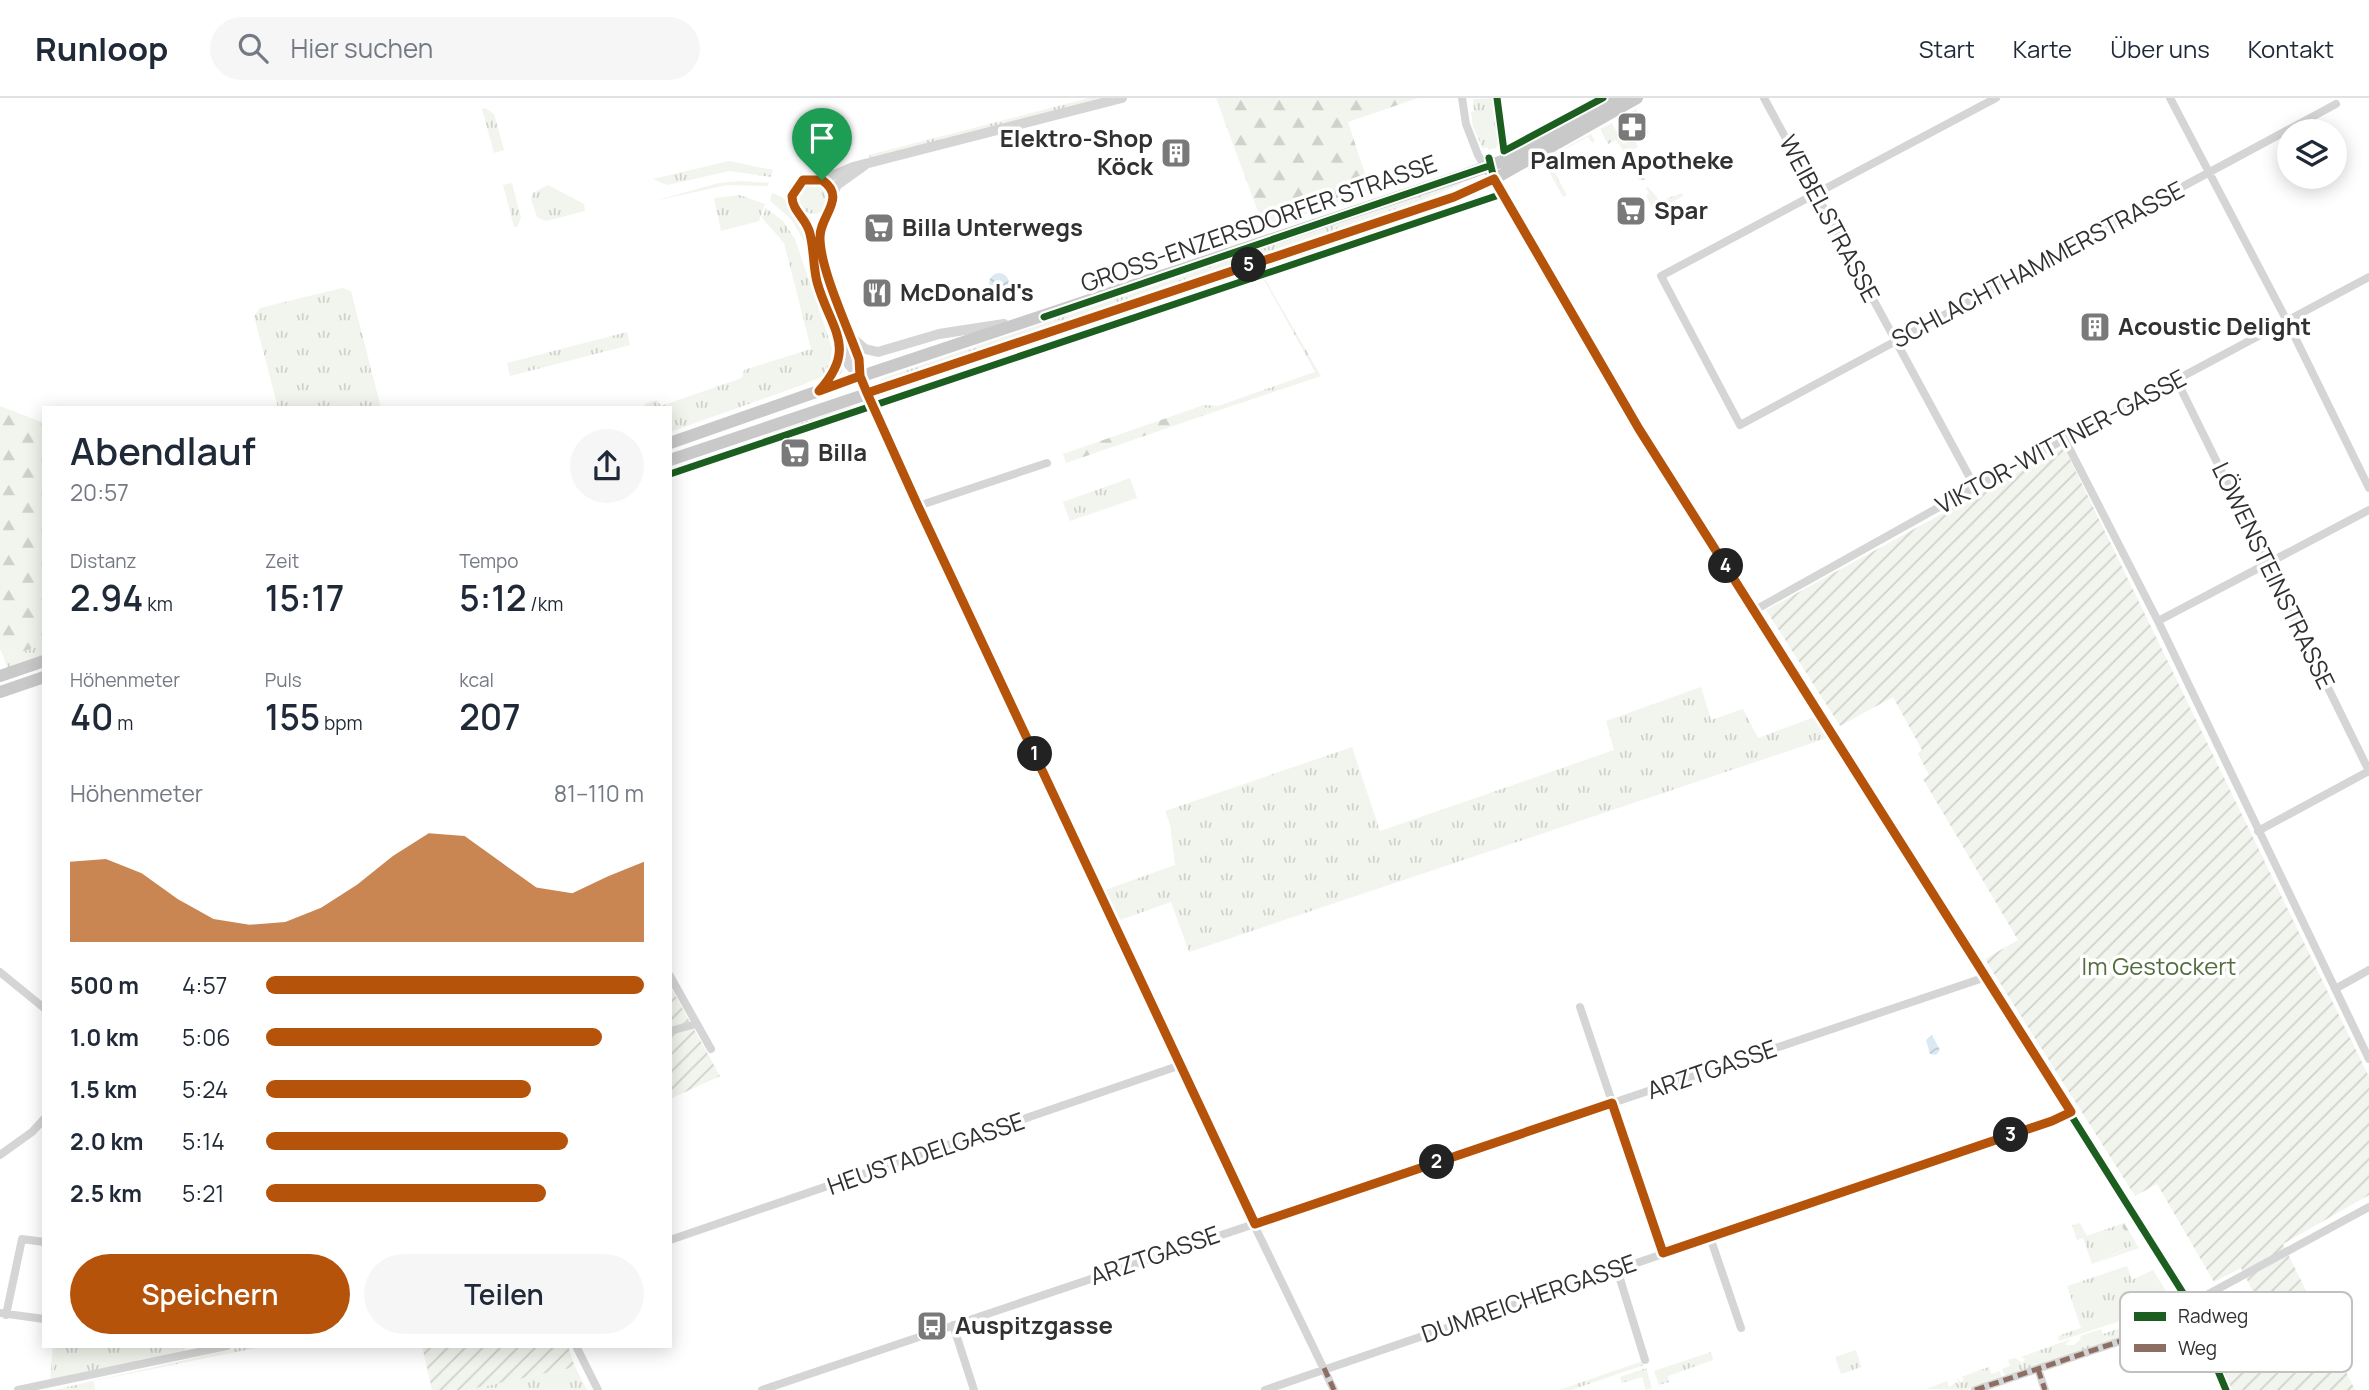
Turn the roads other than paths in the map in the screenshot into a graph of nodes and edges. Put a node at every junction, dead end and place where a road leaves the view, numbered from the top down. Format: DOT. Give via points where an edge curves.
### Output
graph roads {
  1 [pos="1122,98"];
  2 [pos="1462,98"];
  3 [pos="1622,98"];
  4 [pos="1637,98"];
  5 [pos="1764,98"];
  6 [pos="1996,98"];
  7 [pos="2170,98"];
  8 [pos="2336,104"];
  9 [pos="865,165"];
  10 [pos="1486,167"];
  11 [pos="2210,173"];
  12 [pos="1494,179"];
  13 [pos="822,180"];
  14 [pos="833,193"];
  15 [pos="1816,194"];
  16 [pos="828,213"];
  17 [pos="801,216"];
  18 [pos="2369,277"];
  19 [pos="1044,317"];
  20 [pos="2287,321"];
  21 [pos="836,332"];
  22 [pos="851,337"];
  23 [pos="1896,342"];
  24 [pos="860,376"];
  25 [pos="2177,381"];
  26 [pos="819,391"];
  27 [pos="867,393"];
  28 [pos="2065,440"];
  29 [pos="672,442"];
  30 [pos="672,459"];
  31 [pos="1047,463"];
  32 [pos="1975,488"];
  33 [pos="2369,488"];
  34 [pos="918,506"];
  35 [pos="2369,510"];
  36 [pos="2268,563"];
  37 [pos="1755,610"];
  38 [pos="2158,621"];
  39 [pos="42,662"];
  40 [pos="0,676"];
  41 [pos="42,678"];
  42 [pos="0,692"];
  43 [pos="2369,771"];
  44 [pos="2258,831"];
  45 [pos="2369,970"];
  46 [pos="0,972"];
  47 [pos="1986,977"];
  48 [pos="672,980"];
  49 [pos="2335,989"];
  50 [pos="42,1006"];
  51 [pos="1580,1007"];
  52 [pos="696,1024"];
  53 [pos="672,1030"];
  54 [pos="711,1049"];
  55 [pos="2369,1059"];
  56 [pos="1181,1065"];
  57 [pos="1612,1103"];
  58 [pos="2071,1112"];
  59 [pos="42,1121"];
  60 [pos="0,1155"];
  61 [pos="2369,1207"];
  62 [pos="1255,1224"];
  63 [pos="1710,1237"];
  64 [pos="672,1239"];
  65 [pos="42,1242"];
  66 [pos="1663,1253"];
  67 [pos="1616,1269"];
  68 [pos="2183,1292"];
  69 [pos="2212,1292"];
  70 [pos="3,1314"];
  71 [pos="42,1319"];
  72 [pos="953,1325"];
  73 [pos="1741,1328"];
  74 [pos="2120,1341"];
  75 [pos="577,1348"];
  76 [pos="194,1349"];
  77 [pos="1645,1360"];
  78 [pos="1324,1368"];
  79 [pos="2038,1369"];
  80 [pos="2218,1372"];
  81 [pos="19,1390"];
  82 [pos="598,1390"];
  83 [pos="762,1390"];
  84 [pos="974,1390"];
  85 [pos="1265,1390"];
  86 [pos="1334,1390"];
  87 [pos="1975,1390"];
  88 [pos="2045,1390"];
  89 [pos="2226,1390"];
  1 -- 9 [label="street"];
  2 -- 10 [label="street" via="1466,124"];
  3 -- 10 [label="main road, GROSS-ENZERSDORFER STRASSE"];
  4 -- 12 [label="main road, GROSS-ENZERSDORFER STRASSE"];
  5 -- 15 [label="street, WEIBELSTRASSE"];
  6 -- 15 [label="street"];
  7 -- 11 [label="street"];
  8 -- 11 [label="street, SCHLACHTHAMMERSTRASSE"];
  9 -- 13 [label="street"];
  9 -- 14 [label="street"];
  10 -- 12 [label="street"];
  10 -- 19 [label="main road, GROSS-ENZERSDORFER STRASSE"];
  11 -- 20 [label="street"];
  11 -- 23 [label="street, SCHLACHTHAMMERSTRASSE"];
  12 -- 27 [label="main road, GROSS-ENZERSDORFER STRASSE" via="1454,197"];
  12 -- 37 [label="street" via="1639,429"];
  13 -- 14 [label="street"];
  13 -- 17 [label="street" via="808,178 794,189 792,202"];
  14 -- 16 [label="street"];
  15 -- 23 [label="street, WEIBELSTRASSE"];
  15 -- 23 [label="street, SCHLACHTHAMMERSTRASSE" via="1661,276 1740,425"];
  16 -- 17 [label="street" via="812,220"];
  16 -- 22 [label="street" via="821,222 823,259"];
  17 -- 21 [label="street" via="810,233 818,283"];
  18 -- 20 [label="street, VIKTOR-WITTNER-GASSE"];
  19 -- 22 [label="street" via="939,334 878,352 865,349"];
  19 -- 24 [label="main road, GROSS-ENZERSDORFER STRASSE"];
  20 -- 25 [label="street, VIKTOR-WITTNER-GASSE"];
  20 -- 33 [label="street"];
  21 -- 24 [label="street" via="849,365"];
  21 -- 26 [label="street" via="839,363"];
  22 -- 24 [label="street"];
  23 -- 32 [label="street, WEIBELSTRASSE"];
  24 -- 26 [label="main road, GROSS-ENZERSDORFER STRASSE"];
  24 -- 27 [label="street"];
  25 -- 28 [label="street, VIKTOR-WITTNER-GASSE"];
  25 -- 36 [label="street, LÖWENSTEINSTRASSE"];
  26 -- 29 [label="main road, GROSS-ENZERSDORFER STRASSE"];
  27 -- 30 [label="main road, GROSS-ENZERSDORFER STRASSE"];
  27 -- 34 [label="street"];
  28 -- 32 [label="street, VIKTOR-WITTNER-GASSE"];
  28 -- 38 [label="street"];
  31 -- 34 [label="street"];
  32 -- 37 [label="street, VIKTOR-WITTNER-GASSE"];
  34 -- 56 [label="street"];
  35 -- 36 [label="street"];
  36 -- 38 [label="street"];
  36 -- 43 [label="street, LÖWENSTEINSTRASSE"];
  37 -- 47 [label="street"];
  38 -- 44 [label="street"];
  39 -- 40 [label="main road"];
  41 -- 42 [label="main road"];
  43 -- 44 [label="street"];
  44 -- 49 [label="street"];
  45 -- 49 [label="street"];
  46 -- 50 [label="street"];
  47 -- 57 [label="street, ARZTGASSE"];
  47 -- 58 [label="street"];
  48 -- 52 [label="street"];
  49 -- 55 [label="street"];
  51 -- 57 [label="street"];
  52 -- 53 [label="street"];
  52 -- 54 [label="street"];
  56 -- 62 [label="street"];
  56 -- 64 [label="street, HEUSTADELGASSE"];
  57 -- 62 [label="street, ARZTGASSE"];
  57 -- 66 [label="street"];
  58 -- 63 [label="street, DUMREICHERGASSE"];
  58 -- 68 [label="street"];
  59 -- 60 [label="street"];
  61 -- 69 [label="street"];
  62 -- 72 [label="street, ARZTGASSE"];
  62 -- 78 [label="street"];
  63 -- 66 [label="street, DUMREICHERGASSE"];
  63 -- 73 [label="street"];
  65 -- 70 [label="street" via="22,1239"];
  66 -- 67 [label="street, DUMREICHERGASSE"];
  67 -- 77 [label="street"];
  67 -- 78 [label="street, DUMREICHERGASSE"];
  70 -- 71 [label="street"];
  72 -- 83 [label="street, ARZTGASSE"];
  72 -- 84 [label="street"];
  74 -- 79 [label="street"];
  75 -- 82 [label="street"];
  76 -- 81 [label="street"];
  78 -- 85 [label="street, DUMREICHERGASSE"];
  78 -- 86 [label="street"];
  79 -- 87 [label="street"];
  79 -- 88 [label="street"];
  80 -- 89 [label="street"];
}
